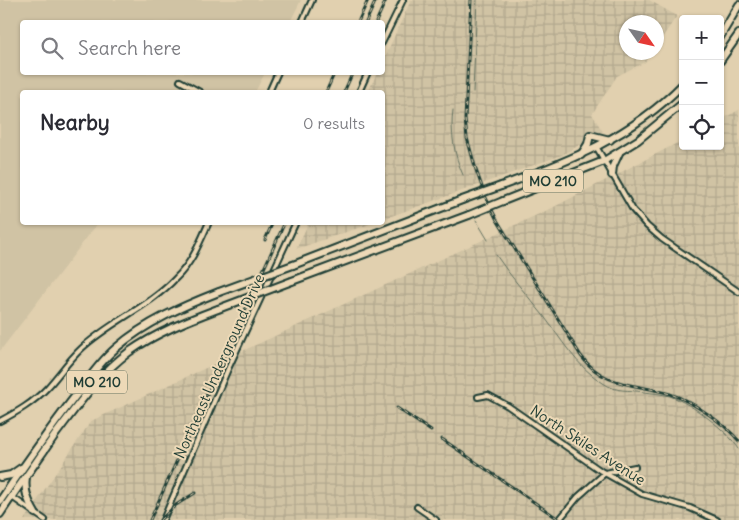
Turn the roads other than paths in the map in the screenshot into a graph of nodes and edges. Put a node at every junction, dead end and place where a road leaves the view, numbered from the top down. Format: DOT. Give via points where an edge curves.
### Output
graph roads {
  1 [pos="312,0"];
  2 [pos="403,0"];
  3 [pos="739,5"];
  4 [pos="303,20"];
  5 [pos="724,30"];
  6 [pos="739,34"];
  7 [pos="385,37"];
  8 [pos="721,60"];
  9 [pos="277,75"];
  10 [pos="367,75"];
  11 [pos="180,81"];
  12 [pos="679,88"];
  13 [pos="196,90"];
  14 [pos="270,90"];
  15 [pos="360,90"];
  16 [pos="682,105"];
  17 [pos="611,140"];
  18 [pos="597,148"];
  19 [pos="619,152"];
  20 [pos="581,155"];
  21 [pos="604,161"];
  22 [pos="612,175"];
  23 [pos="208,225"];
  24 [pos="295,225"];
  25 [pos="739,292"];
  26 [pos="478,398"];
  27 [pos="0,421"];
  28 [pos="24,466"];
  29 [pos="635,467"];
  30 [pos="605,473"];
  31 [pos="26,476"];
  32 [pos="0,477"];
  33 [pos="6,492"];
  34 [pos="0,501"];
  35 [pos="417,507"];
  36 [pos="35,513"];
  37 [pos="0,514"];
  38 [pos="45,520"];
  39 [pos="163,520"];
  40 [pos="436,520"];
  41 [pos="559,520"];
  42 [pos="717,520"];
  1 -- 4 [label="street"];
  2 -- 7 [label="street"];
  3 -- 5 [label="highway"];
  6 -- 8 [label="highway"];
  9 -- 14 [label="street"];
  10 -- 15 [label="street"];
  11 -- 13 [label="street"];
  12 -- 17 [label="highway, MO 210" via="648,115"];
  16 -- 19 [label="highway, MO 210"];
  17 -- 18 [label="highway, MO 210"];
  17 -- 20 [label="highway" via="590,135"];
  18 -- 20 [label="highway, MO 210"];
  18 -- 21 [label="street"];
  19 -- 21 [label="highway, MO 210"];
  19 -- 22 [label="highway"];
  20 -- 28 [label="highway, MO 210, bridge" via="159,318 116,348 95,370"];
  21 -- 22 [label="street"];
  21 -- 31 [label="highway, MO 210, bridge" via="162,332 128,353 104,374"];
  22 -- 25 [label="street" via="647,226"];
  23 -- 27 [label="street" via="177,278 151,300 106,328 82,348 34,400"];
  24 -- 39 [label="street, Northeast Underground Drive"];
  26 -- 30 [label="street, North Skiles Avenue" via="488,395 508,406"];
  28 -- 32 [label="highway"];
  28 -- 33 [label="highway, MO 210"];
  29 -- 30 [label="street"];
  30 -- 41 [label="street" via="578,497"];
  30 -- 42 [label="street, North Skiles Avenue" via="642,494"];
  31 -- 33 [label="highway, MO 210"];
  31 -- 36 [label="highway" via="25,488"];
  33 -- 34 [label="highway, MO 210"];
  33 -- 36 [label="street"];
  33 -- 37 [label="highway, MO 210"];
  35 -- 40 [label="street"];
  36 -- 38 [label="street"];
}
